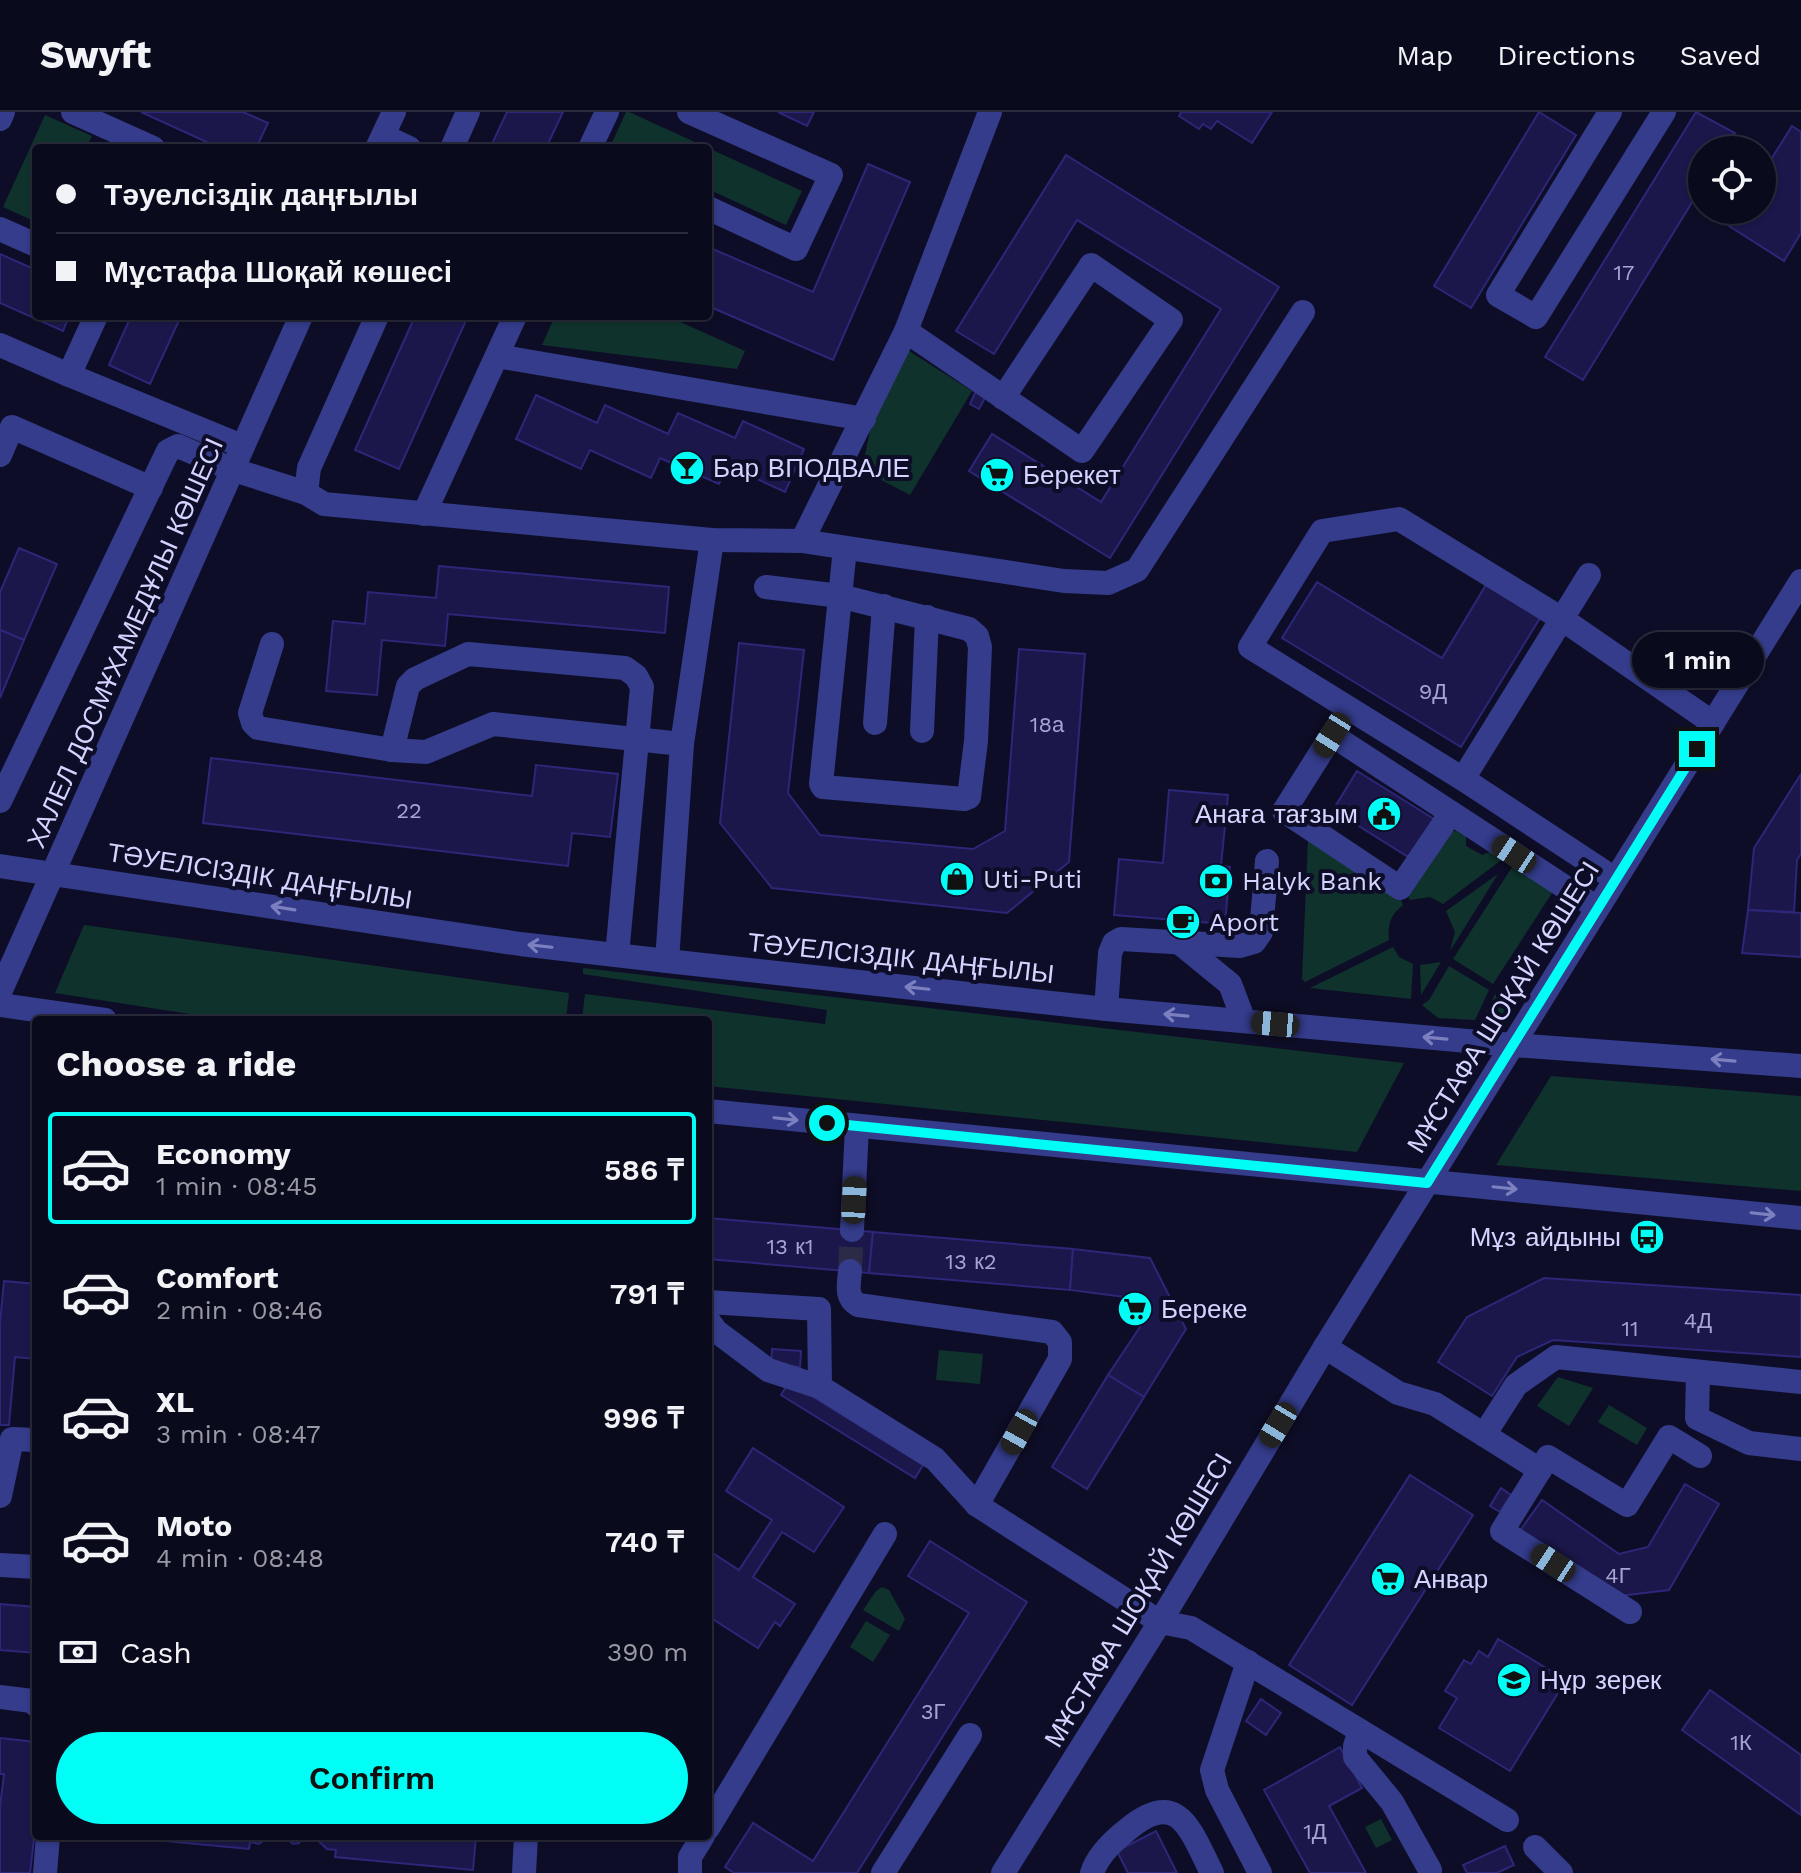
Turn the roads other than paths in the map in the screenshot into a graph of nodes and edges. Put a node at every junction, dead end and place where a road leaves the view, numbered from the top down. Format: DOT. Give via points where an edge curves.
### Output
graph roads {
  1 [pos="3,112"];
  2 [pos="73,112"];
  3 [pos="394,112"];
  4 [pos="468,112"];
  5 [pos="607,112"];
  6 [pos="689,112"];
  7 [pos="990,112"];
  8 [pos="1610,112"];
  9 [pos="1664,112"];
  10 [pos="0,119"];
  11 [pos="380,142"];
  12 [pos="144,144"];
  13 [pos="454,144"];
  14 [pos="592,144"];
  15 [pos="712,210"];
  16 [pos="0,229"];
  17 [pos="32,243"];
  18 [pos="1303,312"];
  19 [pos="94,320"];
  20 [pos="299,320"];
  21 [pos="375,320"];
  22 [pos="513,320"];
  23 [pos="906,331"];
  24 [pos="0,345"];
  25 [pos="497,356"];
  26 [pos="69,375"];
  27 [pos="1003,398"];
  28 [pos="864,419"];
  29 [pos="184,422"];
  30 [pos="242,446"];
  31 [pos="173,448"];
  32 [pos="0,455"];
  33 [pos="231,469"];
  34 [pos="151,488"];
  35 [pos="306,493"];
  36 [pos="424,514"];
  37 [pos="712,540"];
  38 [pos="802,541"];
  39 [pos="845,548"];
  40 [pos="1589,575"];
  41 [pos="1801,581"];
  42 [pos="766,587"];
  43 [pos="840,596"];
  44 [pos="884,606"];
  45 [pos="927,617"];
  46 [pos="1562,619"];
  47 [pos="272,644"];
  48 [pos="875,723"];
  49 [pos="1713,723"];
  50 [pos="922,731"];
  51 [pos="637,740"];
  52 [pos="682,744"];
  53 [pos="392,750"];
  54 [pos="1463,779"];
  55 [pos="0,801"];
  56 [pos="1451,813"];
  57 [pos="1267,861"];
  58 [pos="0,866"];
  59 [pos="54,873"];
  60 [pos="1615,879"];
  61 [pos="1597,908"];
  62 [pos="1181,944"];
  63 [pos="617,955"];
  64 [pos="667,961"];
  65 [pos="0,992"];
  66 [pos="0,1005"];
  67 [pos="1106,1009"];
  68 [pos="77,1016"];
  69 [pos="1244,1021"];
  70 [pos="1513,1045"];
  71 [pos="1801,1066"];
  72 [pos="712,1111"];
  73 [pos="857,1126"];
  74 [pos="1427,1183"];
  75 [pos="1801,1218"];
  76 [pos="852,1230"];
  77 [pos="850,1271"];
  78 [pos="712,1302"];
  79 [pos="712,1326"];
  80 [pos="1325,1347"];
  81 [pos="1698,1373"];
  82 [pos="1801,1382"];
  83 [pos="820,1387"];
  84 [pos="1484,1435"];
  85 [pos="32,1440"];
  86 [pos="1801,1449"];
  87 [pos="1700,1456"];
  88 [pos="1540,1470"];
  89 [pos="0,1496"];
  90 [pos="977,1505"];
  91 [pos="885,1534"];
  92 [pos="0,1565"];
  93 [pos="32,1567"];
  94 [pos="1630,1612"];
  95 [pos="1160,1622"];
  96 [pos="1248,1662"];
  97 [pos="0,1697"];
  98 [pos="32,1701"];
  99 [pos="1360,1731"];
  100 [pos="970,1735"];
  101 [pos="1507,1820"];
  102 [pos="712,1821"];
  103 [pos="48,1840"];
  104 [pos="526,1840"];
  105 [pos="701,1840"];
  106 [pos="1535,1847"];
  107 [pos="1430,1870"];
  108 [pos="1009,1872"];
  109 [pos="45,1873"];
  110 [pos="524,1873"];
  111 [pos="690,1873"];
  112 [pos="883,1873"];
  113 [pos="1092,1873"];
  114 [pos="1212,1873"];
  115 [pos="1260,1873"];
  116 [pos="1561,1873"];
  1 -- 10 [label="street"];
  2 -- 12 [label="street"];
  3 -- 11 [label="street"];
  4 -- 13 [label="street"];
  5 -- 14 [label="street"];
  6 -- 15 [label="street" via="831,175 796,249"];
  7 -- 23 [label="street"];
  8 -- 9 [label="street" via="1498,295 1536,317"];
  16 -- 17 [label="street"];
  18 -- 39 [label="street" via="1137,570 1108,583 1064,581"];
  19 -- 26 [label="street"];
  20 -- 30 [label="street, ХАЛЕЛ ДОСМҰХАМЕДҰЛЫ КӨШЕСІ"];
  21 -- 35 [label="street" via="309,468"];
  22 -- 25 [label="street"];
  23 -- 27 [label="street"];
  23 -- 28 [label="street"];
  24 -- 26 [label="street"];
  25 -- 28 [label="street"];
  25 -- 36 [label="street"];
  26 -- 29 [label="street"];
  27 -- 27 [label="street" via="1082,451 1171,320 1091,265"];
  28 -- 38 [label="street"];
  29 -- 30 [label="street"];
  29 -- 31 [label="street"];
  30 -- 33 [label="street, ХАЛЕЛ ДОСМҰХАМЕДҰЛЫ КӨШЕСІ"];
  31 -- 33 [label="street"];
  31 -- 34 [label="street"];
  32 -- 34 [label="street" via="12,427"];
  33 -- 35 [label="street"];
  33 -- 59 [label="street, ХАЛЕЛ ДОСМҰХАМЕДҰЛЫ КӨШЕСІ"];
  34 -- 55 [label="street"];
  35 -- 36 [label="street" via="324,504"];
  36 -- 37 [label="street"];
  37 -- 38 [label="street"];
  37 -- 52 [label="street"];
  38 -- 39 [label="street"];
  39 -- 43 [label="street"];
  40 -- 46 [label="street"];
  41 -- 49 [label="street, МҰСТАФА ШОҚАЙ КӨШЕСІ"];
  42 -- 43 [label="street"];
  43 -- 44 [label="street"];
  43 -- 45 [label="street" via="821,784 826,789 969,797 980,647 969,629"];
  44 -- 45 [label="street"];
  44 -- 48 [label="street"];
  45 -- 50 [label="street"];
  46 -- 49 [label="street"];
  46 -- 54 [label="street"];
  46 -- 54 [label="street" via="1399,519 1322,531 1250,647"];
  47 -- 53 [label="street" via="250,713 258,728"];
  49 -- 60 [label="street, МҰСТАФА ШОҚАЙ КӨШЕСІ"];
  51 -- 52 [label="street"];
  51 -- 53 [label="street" via="493,724 426,752"];
  51 -- 53 [label="street" via="642,687 625,668 468,654 408,686"];
  51 -- 63 [label="street"];
  52 -- 64 [label="street"];
  54 -- 60 [label="street"];
  56 -- 56 [label="street" via="1332,735 1284,811 1400,888"];
  56 -- 61 [label="street"];
  57 -- 62 [label="street" via="1261,932 1254,942"];
  58 -- 59 [label="street, ТӘУЕЛСІЗДІК ДАҢҒЫЛЫ"];
  63 -- 59 [label="street, ТӘУЕЛСІЗДІК ДАҢҒЫЛЫ, one-way"];
  59 -- 65 [label="street, ХАЛЕЛ ДОСМҰХАМЕДҰЛЫ КӨШЕСІ"];
  60 -- 61 [label="street, МҰСТАФА ШОҚАЙ КӨШЕСІ"];
  61 -- 70 [label="street, МҰСТАФА ШОҚАЙ КӨШЕСІ"];
  62 -- 67 [label="street" via="1121,939 1114,943"];
  62 -- 69 [label="street" via="1230,984"];
  63 -- 64 [label="street, ТӘУЕЛСІЗДІК ДАҢҒЫЛЫ"];
  67 -- 64 [label="street, ТӘУЕЛСІЗДІК ДАҢҒЫЛЫ, one-way"];
  66 -- 68 [label="street"];
  69 -- 67 [label="street, ТӘУЕЛСІЗДІК ДАҢҒЫЛЫ, one-way"];
  70 -- 69 [label="street, ТӘУЕЛСІЗДІК ДАҢҒЫЛЫ, one-way"];
  71 -- 70 [label="street, ТӘУЕЛСІЗДІК ДАҢҒЫЛЫ, one-way"];
  70 -- 74 [label="street, МҰСТАФА ШОҚАЙ КӨШЕСІ"];
  72 -- 73 [label="street, one-way"];
  73 -- 74 [label="street"];
  73 -- 76 [label="street"];
  74 -- 75 [label="street, one-way"];
  74 -- 80 [label="street, МҰСТАФА ШОҚАЙ КӨШЕСІ"];
  77 -- 90 [label="street" via="848,1292 858,1305 1052,1332 1060,1342 1060,1359"];
  78 -- 83 [label="street" via="819,1309"];
  79 -- 83 [label="street" via="768,1370"];
  80 -- 84 [label="street" via="1398,1393 1435,1404"];
  80 -- 95 [label="street, МҰСТАФА ШОҚАЙ КӨШЕСІ"];
  81 -- 82 [label="street"];
  81 -- 84 [label="street" via="1556,1357 1516,1385"];
  81 -- 86 [label="street" via="1697,1418 1749,1443"];
  83 -- 90 [label="street" via="935,1459"];
  84 -- 88 [label="street"];
  85 -- 89 [label="street" via="12,1439"];
  87 -- 88 [label="street" via="1669,1437 1627,1505 1548,1457"];
  88 -- 94 [label="street" via="1502,1531"];
  90 -- 95 [label="street"];
  91 -- 102 [label="street"];
  92 -- 93 [label="street"];
  95 -- 96 [label="street" via="1191,1628"];
  95 -- 108 [label="street, МҰСТАФА ШОҚАЙ КӨШЕСІ"];
  96 -- 99 [label="street"];
  96 -- 115 [label="street" via="1212,1770"];
  97 -- 98 [label="street"];
  99 -- 101 [label="street"];
  99 -- 107 [label="street" via="1355,1757 1392,1802"];
  100 -- 112 [label="street"];
  103 -- 109 [label="street"];
  104 -- 110 [label="street"];
  105 -- 111 [label="street" via="690,1857"];
  106 -- 116 [label="street"];
  113 -- 114 [label="street" via="1115,1839 1155,1810 1167,1810 1180,1819"];
}
